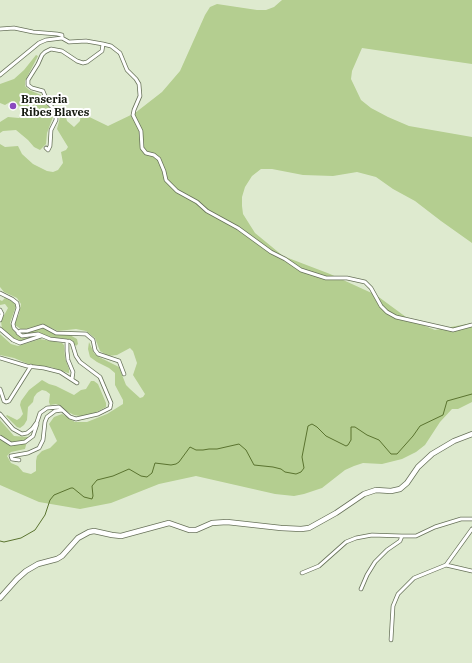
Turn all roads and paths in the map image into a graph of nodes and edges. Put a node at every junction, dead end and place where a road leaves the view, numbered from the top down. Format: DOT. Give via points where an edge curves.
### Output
graph roads {
  1 [pos="0,29"];
  2 [pos="62,38"];
  3 [pos="103,44"];
  4 [pos="0,75"];
  5 [pos="46,148"];
  6 [pos="0,293"];
  7 [pos="0,310"];
  8 [pos="0,320"];
  9 [pos="472,325"];
  10 [pos="0,329"];
  11 [pos="18,334"];
  12 [pos="42,336"];
  13 [pos="67,341"];
  14 [pos="0,358"];
  15 [pos="31,366"];
  16 [pos="124,374"];
  17 [pos="72,379"];
  18 [pos="77,383"];
  19 [pos="0,389"];
  20 [pos="62,410"];
  21 [pos="0,414"];
  22 [pos="37,422"];
  23 [pos="472,434"];
  24 [pos="0,437"];
  25 [pos="19,460"];
  26 [pos="472,519"];
  27 [pos="472,529"];
  28 [pos="402,536"];
  29 [pos="446,565"];
  30 [pos="472,571"];
  31 [pos="302,573"];
  32 [pos="361,588"];
  33 [pos="0,598"];
  34 [pos="391,640"];
  1 -- 2 [label="street" via="14,28 57,34 62,35"];
  2 -- 3 [label="street" via="69,42"];
  2 -- 4 [label="street" via="39,43"];
  3 -- 5 [label="street" via="102,51 83,63 62,51 51,49 42,55 28,80 28,85 32,88 44,91 48,103 56,111 50,146 48,150"];
  3 -- 9 [label="street" via="120,53 127,70 137,80 140,96 133,113 141,128 142,148 146,153 159,159 166,180 177,191 299,269 326,278 347,278 365,282 381,306 396,317 453,330"];
  6 -- 11 [label="street" via="17,303 13,324"];
  7 -- 8 [label="street"];
  10 -- 12 [label="street" via="19,343"];
  11 -- 12 [label="street"];
  11 -- 16 [label="street" via="20,331 43,326 56,333 87,334 98,354 119,361"];
  12 -- 13 [label="street"];
  13 -- 17 [label="street"];
  13 -- 20 [label="street" via="72,342 80,362 100,376 111,406 98,414 78,419 72,418"];
  14 -- 15 [label="street"];
  15 -- 17 [label="street" via="60,372"];
  15 -- 19 [label="street" via="9,401 4,401"];
  17 -- 18 [label="street"];
  20 -- 22 [label="street" via="56,406 45,409 40,413"];
  20 -- 25 [label="street" via="52,412 46,419 39,448 10,457"];
  21 -- 22 [label="street" via="20,434 29,431"];
  22 -- 24 [label="street" via="33,436 27,442 13,444"];
  23 -- 33 [label="street" via="432,454 400,488 364,494 316,526 301,529 227,522 212,523 196,530 189,530 169,523 121,536 89,532 78,538 62,556 26,571"];
  26 -- 28 [label="street" via="461,519 416,536"];
  27 -- 29 [label="street"];
  28 -- 31 [label="street" via="372,535 356,538 342,545 319,566"];
  28 -- 32 [label="street" via="400,541 375,562"];
  29 -- 30 [label="street"];
  29 -- 34 [label="street" via="414,578 398,594 393,606"];
}
